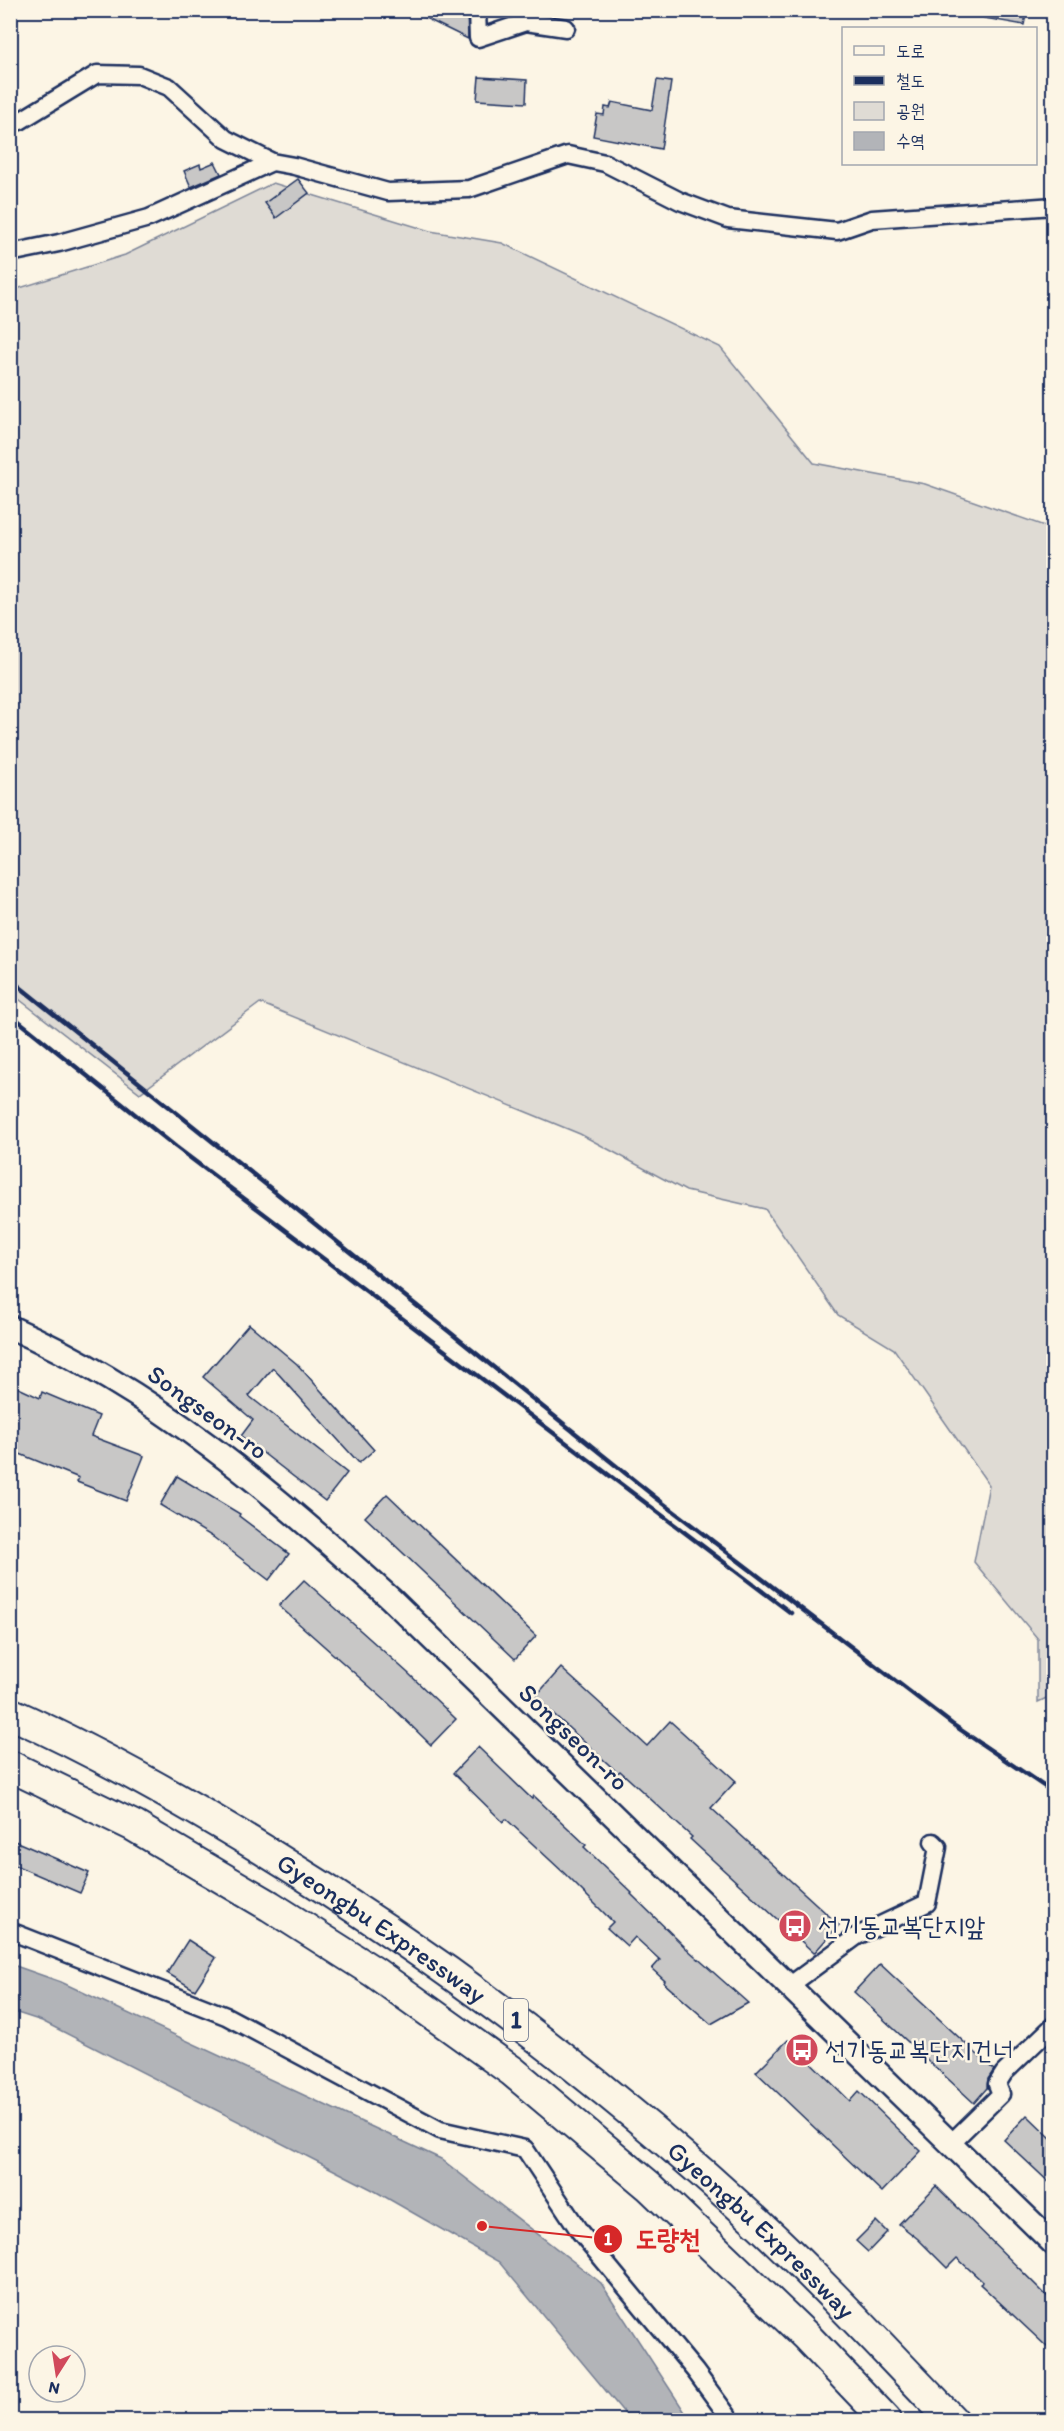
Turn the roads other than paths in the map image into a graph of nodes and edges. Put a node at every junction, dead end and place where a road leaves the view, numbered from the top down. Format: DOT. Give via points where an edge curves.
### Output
graph roads {
  1 [pos="477,10"];
  2 [pos="566,28"];
  3 [pos="10,124"];
  4 [pos="272,162"];
  5 [pos="1053,206"];
  6 [pos="10,253"];
  7 [pos="10,1327"];
  8 [pos="10,1713"];
  9 [pos="10,1766"];
  10 [pos="933,1842"];
  11 [pos="10,1931"];
  12 [pos="789,1986"];
  13 [pos="1053,2025"];
  14 [pos="950,2145"];
  15 [pos="1053,2244"];
  16 [pos="731,2421"];
  17 [pos="886,2421"];
  18 [pos="952,2421"];
  1 -- 2 [label="street" via="478,38 526,21"];
  3 -- 4 [label="street" via="97,74 139,75 170,87 226,139"];
  4 -- 5 [label="street" via="388,192 468,189 568,155 605,163 680,201 728,219 837,231 872,219"];
  4 -- 6 [label="street" via="149,218"];
  7 -- 12 [label="main road, Songseon-ro" via="124,1386 267,1490 399,1607"];
  8 -- 18 [label="highway, Gyeongbu Expressway / 1" via="180,1799 320,1884 443,1966 564,2056 761,2226"];
  9 -- 17 [label="highway, Gyeongbu Expressway / 1" via="134,1826 270,1906 375,1972 512,2071 649,2186 806,2336"];
  10 -- 12 [label="street" via="938,1847 927,1903 857,1936"];
  11 -- 16 [label="street" via="226,2016 440,2130 525,2149 580,2232 695,2371"];
  12 -- 14 [label="main road, Songseon-ro"];
  13 -- 14 [label="street" via="1004,2073 997,2084 1001,2094"];
  14 -- 15 [label="main road, Songseon-ro"];
}
